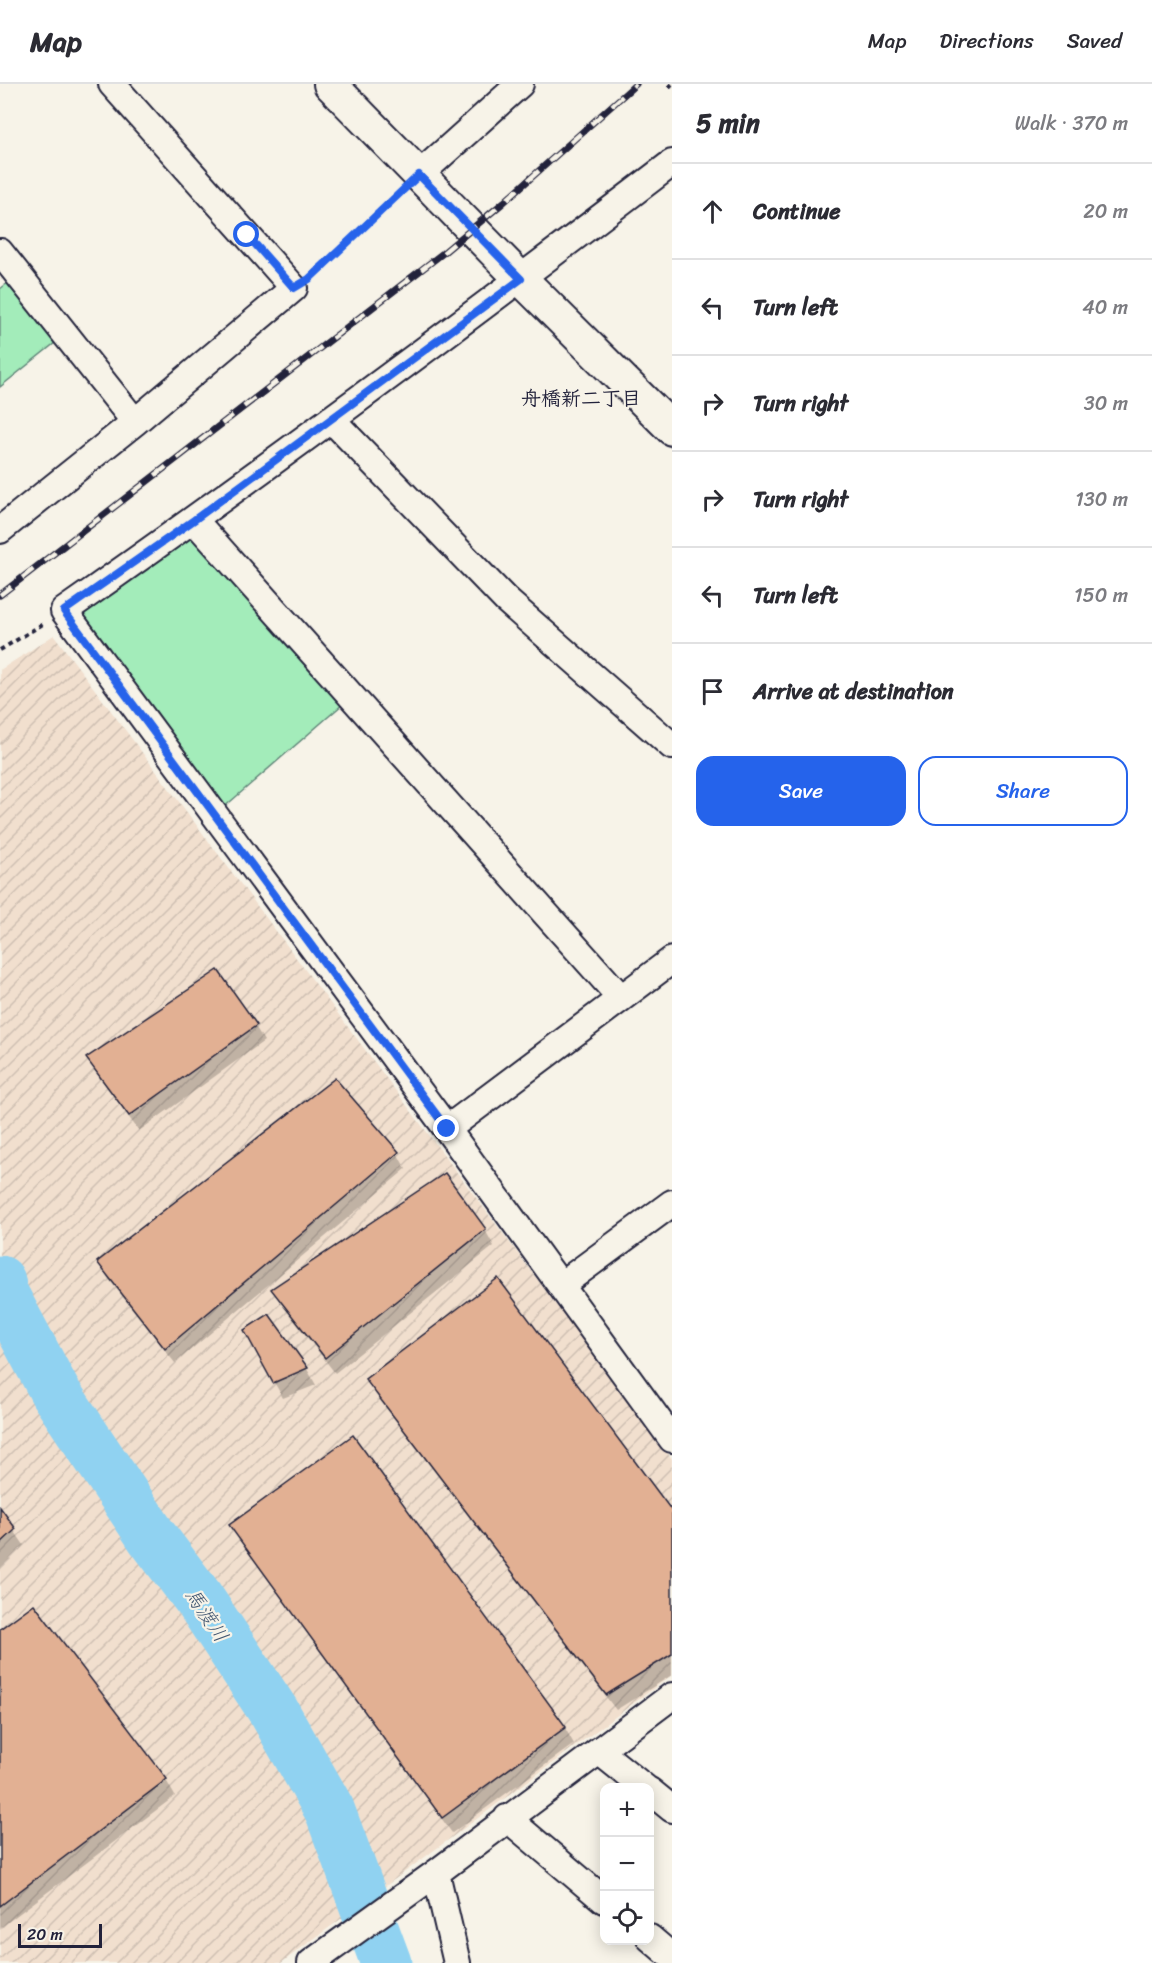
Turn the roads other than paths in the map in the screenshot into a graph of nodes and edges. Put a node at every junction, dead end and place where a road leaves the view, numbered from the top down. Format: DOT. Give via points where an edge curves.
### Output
graph roads {
  1 [pos="112,84"];
  2 [pos="330,84"];
  3 [pos="520,84"];
  4 [pos="672,163"];
  5 [pos="419,175"];
  6 [pos="0,252"];
  7 [pos="521,279"];
  8 [pos="331,419"];
  9 [pos="135,422"];
  10 [pos="672,429"];
  11 [pos="194,520"];
  12 [pos="0,530"];
  13 [pos="672,746"];
  14 [pos="672,960"];
  15 [pos="621,998"];
  16 [pos="447,1129"];
  17 [pos="672,1203"];
  18 [pos="561,1285"];
  19 [pos="672,1439"];
  20 [pos="672,1696"];
  21 [pos="599,1751"];
  22 [pos="639,1783"];
  23 [pos="654,1794"];
  24 [pos="672,1809"];
  25 [pos="507,1818"];
  26 [pos="436,1873"];
  27 [pos="600,1897"];
  28 [pos="654,1941"];
  29 [pos="672,1957"];
  30 [pos="311,1963"];
  31 [pos="457,1963"];
  1 -- 9 [label="street" via="294,288"];
  2 -- 5 [label="street"];
  3 -- 5 [label="street"];
  4 -- 7 [label="street"];
  5 -- 7 [label="street"];
  6 -- 9 [label="street"];
  7 -- 8 [label="street"];
  7 -- 10 [label="street"];
  8 -- 11 [label="street"];
  8 -- 13 [label="street" via="506,600"];
  9 -- 12 [label="street"];
  11 -- 15 [label="street"];
  11 -- 16 [label="street" via="64,611"];
  14 -- 15 [label="street"];
  15 -- 16 [label="street"];
  16 -- 18 [label="street"];
  17 -- 18 [label="street"];
  18 -- 19 [label="street"];
  20 -- 21 [label="street"];
  21 -- 22 [label="street"];
  21 -- 25 [label="street"];
  23 -- 24 [label="street"];
  25 -- 26 [label="street"];
  25 -- 27 [label="street"];
  26 -- 30 [label="street"];
  26 -- 31 [label="street"];
  28 -- 29 [label="street"];
}
